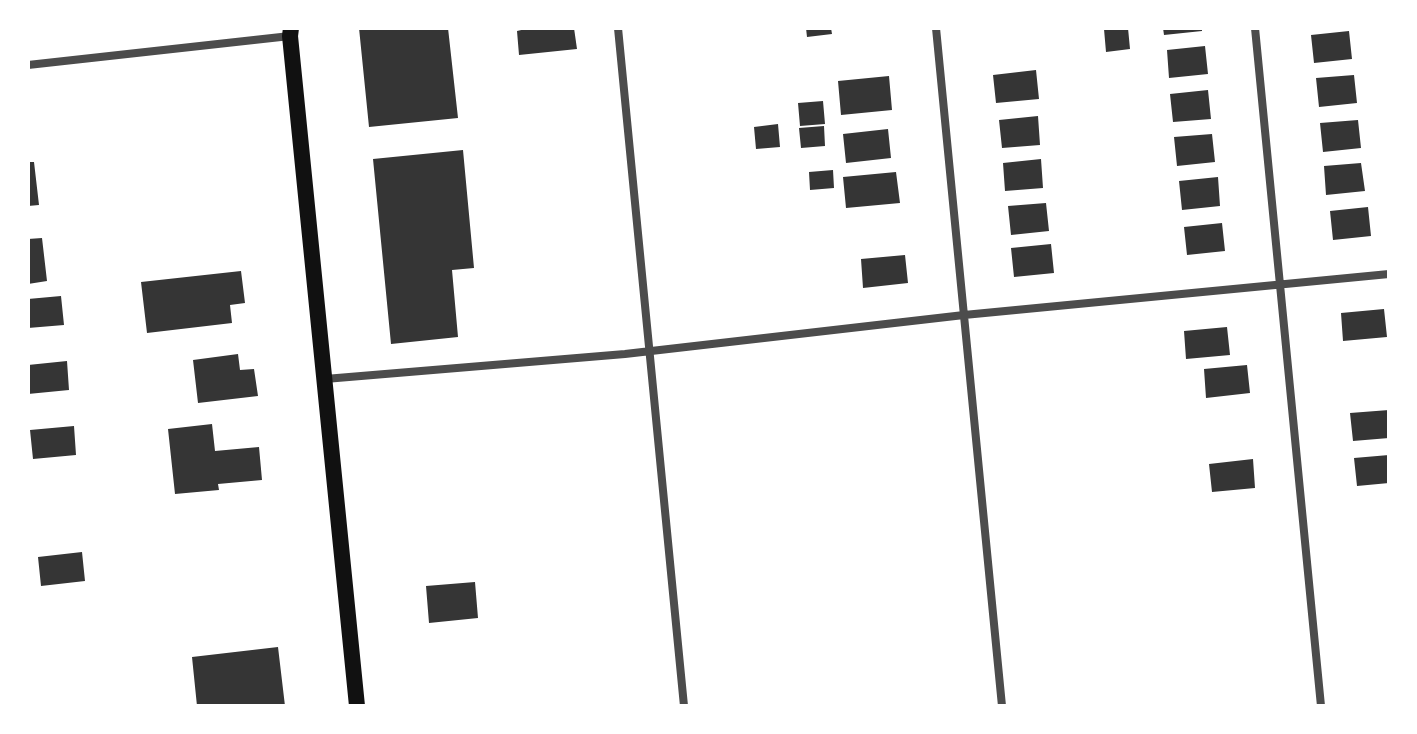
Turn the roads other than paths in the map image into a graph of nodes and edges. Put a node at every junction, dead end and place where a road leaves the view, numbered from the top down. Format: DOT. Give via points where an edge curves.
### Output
graph roads {
  1 [pos="618,28"];
  2 [pos="936,28"];
  3 [pos="1255,28"];
  4 [pos="290,32"];
  5 [pos="28,65"];
  6 [pos="1389,274"];
  7 [pos="1281,284"];
  8 [pos="964,315"];
  9 [pos="650,351"];
  10 [pos="325,379"];
  11 [pos="357,706"];
  12 [pos="684,706"];
  13 [pos="1002,706"];
  14 [pos="1321,706"];
  1 -- 9 [label="street"];
  2 -- 8 [label="street"];
  3 -- 7 [label="street"];
  4 -- 5 [label="street"];
  4 -- 10 [label="main road"];
  6 -- 7 [label="street"];
  7 -- 8 [label="street"];
  7 -- 14 [label="street"];
  8 -- 9 [label="street"];
  8 -- 13 [label="street"];
  9 -- 10 [label="street"];
  9 -- 12 [label="street"];
  10 -- 11 [label="main road"];
}
